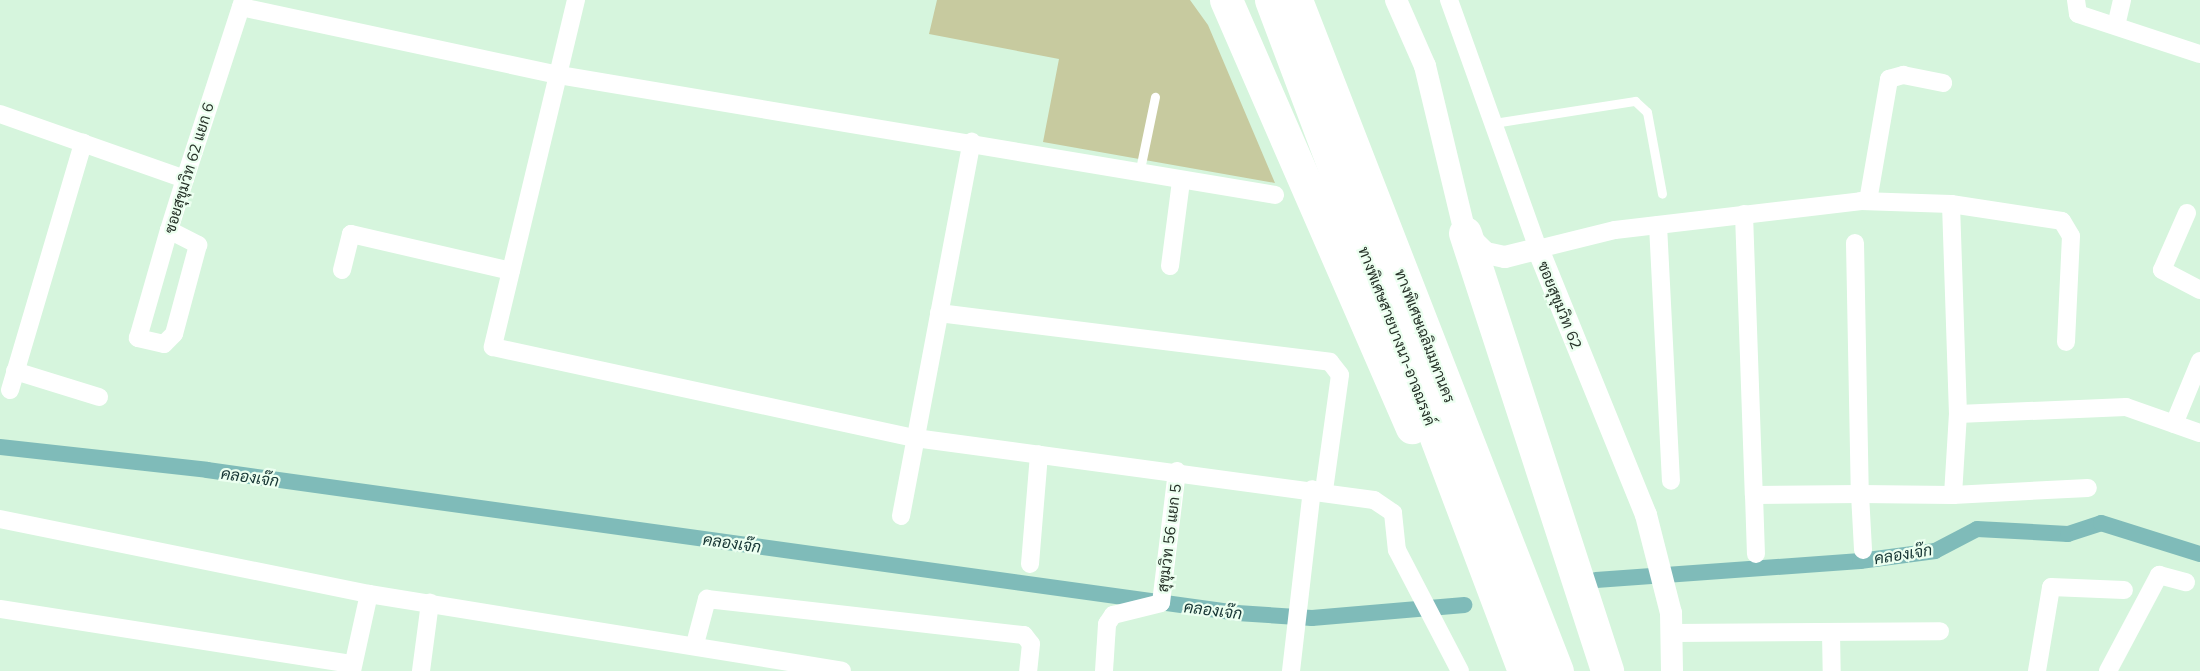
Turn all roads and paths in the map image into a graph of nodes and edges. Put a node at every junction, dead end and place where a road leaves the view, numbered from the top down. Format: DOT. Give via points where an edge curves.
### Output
graph roads {
  1 [pos="576,0"];
  2 [pos="1226,0"];
  3 [pos="1259,0"];
  4 [pos="1271,0"];
  5 [pos="1296,0"];
  6 [pos="1319,0"];
  7 [pos="1396,0"];
  8 [pos="1449,0"];
  9 [pos="2076,0"];
  10 [pos="2122,0"];
  11 [pos="242,3"];
  12 [pos="2116,26"];
  13 [pos="2199,48"];
  14 [pos="559,75"];
  15 [pos="1943,83"];
  16 [pos="1155,97"];
  17 [pos="0,114"];
  18 [pos="1494,123"];
  19 [pos="972,142"];
  20 [pos="83,143"];
  21 [pos="1139,175"];
  22 [pos="185,179"];
  23 [pos="1181,181"];
  24 [pos="1662,194"];
  25 [pos="1275,195"];
  26 [pos="1868,201"];
  27 [pos="1950,204"];
  28 [pos="2187,213"];
  29 [pos="1744,214"];
  30 [pos="1658,225"];
  31 [pos="170,230"];
  32 [pos="1465,233"];
  33 [pos="1855,243"];
  34 [pos="1538,249"];
  35 [pos="1170,266"];
  36 [pos="342,270"];
  37 [pos="511,271"];
  38 [pos="2200,290"];
  39 [pos="939,313"];
  40 [pos="2066,342"];
  41 [pos="2200,361"];
  42 [pos="15,372"];
  43 [pos="10,390"];
  44 [pos="99,397"];
  45 [pos="1958,414"];
  46 [pos="2174,423"];
  47 [pos="2200,433"];
  48 [pos="915,438"];
  49 [pos="1422,448"];
  50 [pos="1039,454"];
  51 [pos="1177,471"];
  52 [pos="1671,481"];
  53 [pos="2088,488"];
  54 [pos="1318,490"];
  55 [pos="1860,494"];
  56 [pos="1754,495"];
  57 [pos="1953,495"];
  58 [pos="901,516"];
  59 [pos="0,519"];
  60 [pos="1863,550"];
  61 [pos="1756,554"];
  62 [pos="1030,564"];
  63 [pos="2186,582"];
  64 [pos="2124,590"];
  65 [pos="369,594"];
  66 [pos="430,603"];
  67 [pos="0,609"];
  68 [pos="1940,631"];
  69 [pos="1831,632"];
  70 [pos="1673,633"];
  71 [pos="695,644"];
  72 [pos="353,668"];
  73 [pos="421,671"];
  74 [pos="842,671"];
  75 [pos="1028,671"];
  76 [pos="1104,671"];
  77 [pos="1291,671"];
  78 [pos="1460,671"];
  79 [pos="1507,671"];
  80 [pos="1524,671"];
  81 [pos="1557,671"];
  82 [pos="1569,671"];
  83 [pos="1607,671"];
  84 [pos="1672,671"];
  85 [pos="1832,671"];
  86 [pos="2037,671"];
  87 [pos="2108,671"];
  1 -- 14 [label="street"];
  2 -- 49 [label="highway"];
  3 -- 49 [label="highway"];
  4 -- 80 [label="highway, ทางพิเศษสายบางนา-อาจณรงค์"];
  5 -- 81 [label="highway, ทางพิเศษเฉลิมมหานคร"];
  6 -- 82 [label="highway"];
  7 -- 32 [label="street" via="1425,66"];
  8 -- 18 [label="street"];
  9 -- 12 [label="street" via="2078,14"];
  10 -- 12 [label="street"];
  11 -- 14 [label="street"];
  11 -- 22 [label="street, ซอยสุขุมวิท 62 แยก 6"];
  12 -- 13 [label="street"];
  14 -- 19 [label="street"];
  14 -- 37 [label="street"];
  15 -- 26 [label="street" via="1903,75 1889,79"];
  16 -- 21 [label="lane"];
  17 -- 20 [label="street"];
  18 -- 24 [label="lane" via="1635,101 1647,112"];
  18 -- 34 [label="street"];
  19 -- 21 [label="street"];
  19 -- 39 [label="street"];
  20 -- 22 [label="street"];
  20 -- 42 [label="street"];
  21 -- 23 [label="street"];
  22 -- 31 [label="street, ซอยสุขุมวิท 62 แยก 6"];
  23 -- 25 [label="street"];
  23 -- 35 [label="street"];
  26 -- 27 [label="street"];
  26 -- 29 [label="street"];
  27 -- 40 [label="street" via="2062,221 2071,236"];
  27 -- 45 [label="street"];
  28 -- 38 [label="street" via="2162,270"];
  29 -- 30 [label="street"];
  29 -- 56 [label="street"];
  30 -- 34 [label="street"];
  30 -- 52 [label="street"];
  31 -- 31 [label="street, ซอยสุขุมวิท 62 แยก 6" via="138,338 164,344 174,334 198,245"];
  32 -- 34 [label="street, ซอยสุขุมวิท 62" via="1486,253 1505,256"];
  32 -- 83 [label="highway"];
  33 -- 55 [label="street"];
  34 -- 70 [label="street, ซอยสุขุมวิท 62" via="1646,515"];
  36 -- 37 [label="street" via="351,234"];
  37 -- 48 [label="street" via="493,347"];
  39 -- 48 [label="street"];
  39 -- 54 [label="street" via="1330,362 1340,375"];
  41 -- 46 [label="street"];
  42 -- 43 [label="street"];
  42 -- 44 [label="street"];
  45 -- 46 [label="street" via="2126,406"];
  45 -- 57 [label="street"];
  46 -- 47 [label="street"];
  48 -- 50 [label="street"];
  48 -- 58 [label="street"];
  49 -- 79 [label="highway"];
  50 -- 51 [label="street"];
  50 -- 62 [label="street"];
  51 -- 54 [label="street"];
  51 -- 76 [label="street, สุขุมวิท 56 แยก 5" via="1161,603 1113,615 1107,624"];
  53 -- 57 [label="street"];
  54 -- 77 [label="street" via="1298,595"];
  54 -- 78 [label="street" via="1374,500 1393,513 1397,550"];
  55 -- 56 [label="street"];
  55 -- 57 [label="street"];
  55 -- 60 [label="street"];
  56 -- 61 [label="street"];
  59 -- 65 [label="street"];
  63 -- 87 [label="street" via="2159,575"];
  64 -- 86 [label="street" via="2051,587"];
  65 -- 66 [label="street"];
  65 -- 72 [label="street"];
  66 -- 71 [label="street"];
  66 -- 73 [label="street"];
  67 -- 72 [label="street"];
  68 -- 69 [label="street"];
  69 -- 70 [label="street"];
  69 -- 85 [label="street"];
  70 -- 84 [label="street, ซอยสุขุมวิท 62"];
  71 -- 74 [label="street"];
  71 -- 75 [label="street" via="707,599 1024,635 1031,644"];
}
